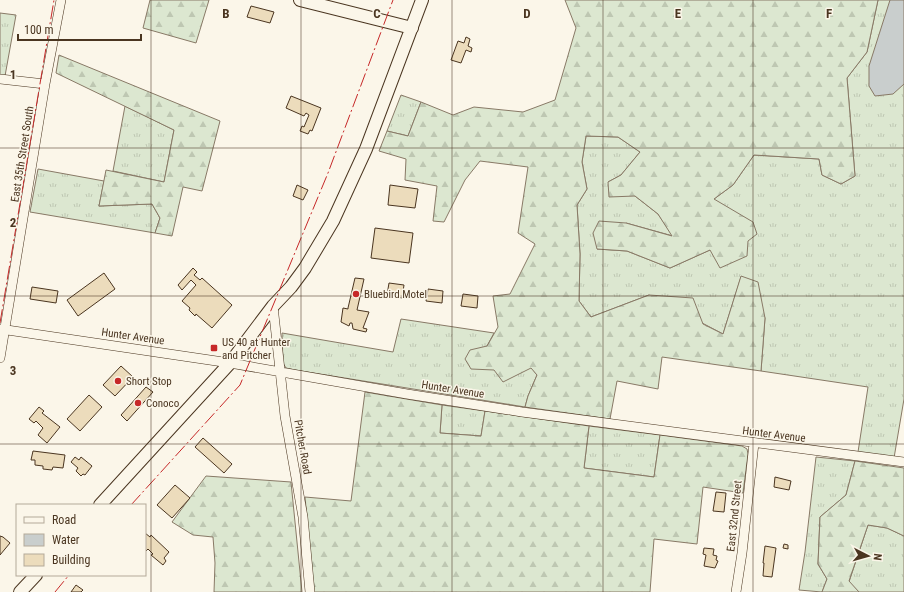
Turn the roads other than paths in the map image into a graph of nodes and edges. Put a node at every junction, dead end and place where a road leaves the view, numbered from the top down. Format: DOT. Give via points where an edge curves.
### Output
graph roads {
  1 [pos="61,0"];
  2 [pos="300,0"];
  3 [pos="422,0"];
  4 [pos="412,28"];
  5 [pos="0,79"];
  6 [pos="45,84"];
  7 [pos="273,306"];
  8 [pos="2,329"];
  9 [pos="0,358"];
  10 [pos="230,363"];
  11 [pos="280,372"];
  12 [pos="754,443"];
  13 [pos="904,462"];
  14 [pos="101,504"];
  15 [pos="35,576"];
  16 [pos="20,592"];
  17 [pos="310,592"];
  18 [pos="736,592"];
  1 -- 6 [label="street, East 35th Street South"];
  2 -- 4 [label="main road"];
  3 -- 4 [label="main road"];
  4 -- 7 [label="main road" via="366,149 333,221 305,268"];
  5 -- 6 [label="street"];
  6 -- 8 [label="street, East 35th Street South"];
  7 -- 10 [label="main road"];
  7 -- 11 [label="street, Pitcher Road"];
  8 -- 9 [label="street, East 35th Street South"];
  8 -- 10 [label="street, Hunter Avenue"];
  10 -- 11 [label="street, Hunter Avenue"];
  10 -- 14 [label="main road"];
  11 -- 12 [label="street, Hunter Avenue" via="522,412"];
  11 -- 17 [label="street, Pitcher Road" via="302,517"];
  12 -- 13 [label="street, Hunter Avenue"];
  12 -- 18 [label="street, East 32nd Street"];
  15 -- 16 [label="main road"];
}
